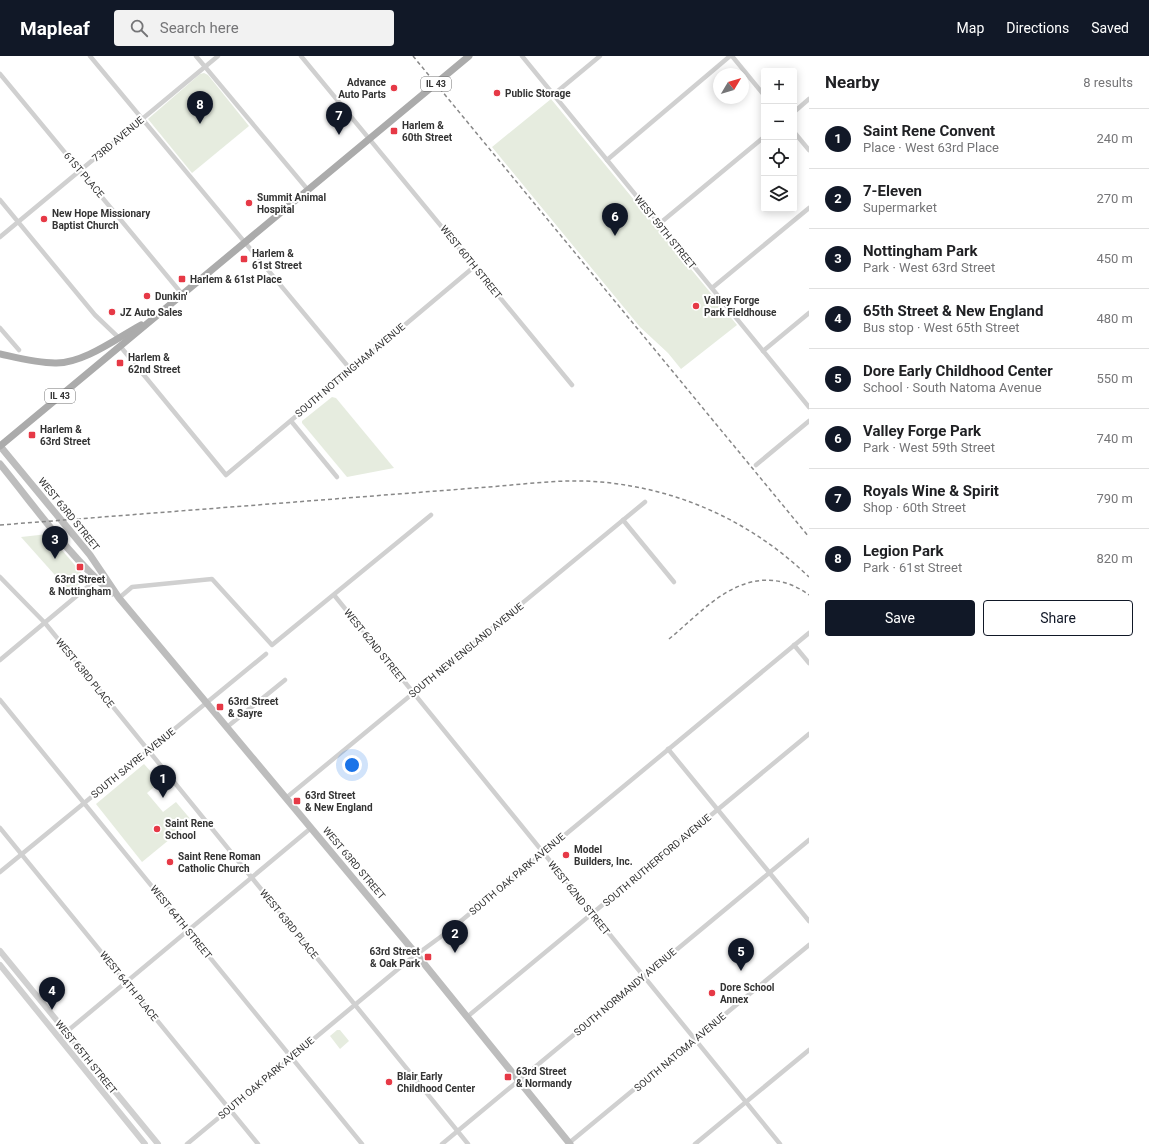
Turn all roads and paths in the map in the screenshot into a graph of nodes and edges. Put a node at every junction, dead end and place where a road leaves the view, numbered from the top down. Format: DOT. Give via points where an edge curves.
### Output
graph roads {
  1 [pos="90,56"];
  2 [pos="196,56"];
  3 [pos="218,56"];
  4 [pos="301,56"];
  5 [pos="469,56"];
  6 [pos="522,56"];
  7 [pos="600,56"];
  8 [pos="731,56"];
  9 [pos="205,67"];
  10 [pos="0,74"];
  11 [pos="761,91"];
  12 [pos="553,94"];
  13 [pos="809,100"];
  14 [pos="797,110"];
  15 [pos="142,118"];
  16 [pos="797,136"];
  17 [pos="370,138"];
  18 [pos="761,139"];
  19 [pos="809,150"];
  20 [pos="606,160"];
  21 [pos="80,170"];
  22 [pos="308,190"];
  23 [pos="0,200"];
  24 [pos="809,208"];
  25 [pos="18,222"];
  26 [pos="659,224"];
  27 [pos="0,237"];
  28 [pos="245,242"];
  29 [pos="475,266"];
  30 [pos="712,288"];
  31 [pos="182,294"];
  32 [pos="809,313"];
  33 [pos="155,317"];
  34 [pos="0,328"];
  35 [pos="118,337"];
  36 [pos="120,346"];
  37 [pos="18,350"];
  38 [pos="763,351"];
  39 [pos="0,354"];
  40 [pos="351,370"];
  41 [pos="572,385"];
  42 [pos="809,407"];
  43 [pos="291,421"];
  44 [pos="809,421"];
  45 [pos="0,446"];
  46 [pos="0,464"];
  47 [pos="756,464"];
  48 [pos="337,477"];
  49 [pos="645,502"];
  50 [pos="431,515"];
  51 [pos="623,520"];
  52 [pos="103,574"];
  53 [pos="0,577"];
  54 [pos="97,579"];
  55 [pos="674,582"];
  56 [pos="334,595"];
  57 [pos="119,598"];
  58 [pos="45,623"];
  59 [pos="809,633"];
  60 [pos="794,645"];
  61 [pos="266,654"];
  62 [pos="0,660"];
  63 [pos="809,663"];
  64 [pos="285,680"];
  65 [pos="413,693"];
  66 [pos="0,700"];
  67 [pos="206,702"];
  68 [pos="227,728"];
  69 [pos="809,734"];
  70 [pos="668,749"];
  71 [pos="148,751"];
  72 [pos="286,798"];
  73 [pos="84,803"];
  74 [pos="718,809"];
  75 [pos="0,828"];
  76 [pos="311,828"];
  77 [pos="809,840"];
  78 [pos="542,852"];
  79 [pos="22,854"];
  80 [pos="0,872"];
  81 [pos="770,873"];
  82 [pos="251,878"];
  83 [pos="593,914"];
  84 [pos="809,921"];
  85 [pos="188,930"];
  86 [pos="809,945"];
  87 [pos="0,951"];
  88 [pos="417,955"];
  89 [pos="0,965"];
  90 [pos="644,977"];
  91 [pos="126,982"];
  92 [pos="355,1005"];
  93 [pos="467,1017"];
  94 [pos="66,1032"];
  95 [pos="59,1038"];
  96 [pos="695,1039"];
  97 [pos="809,1050"];
  98 [pos="292,1057"];
  99 [pos="518,1080"];
  100 [pos="746,1102"];
  101 [pos="229,1109"];
  102 [pos="458,1131"];
  103 [pos="145,1144"];
  104 [pos="158,1144"];
  105 [pos="187,1144"];
  106 [pos="258,1144"];
  107 [pos="362,1144"];
  108 [pos="442,1144"];
  109 [pos="468,1144"];
  110 [pos="570,1144"];
  111 [pos="695,1144"];
  112 [pos="780,1144"];
  1 -- 15 [label="street"];
  2 -- 9 [label="street"];
  3 -- 9 [label="street, 73RD AVENUE"];
  4 -- 17 [label="street, WEST 60TH STREET"];
  5 -- 17 [label="main road, IL 43"];
  6 -- 12 [label="street, WEST 59TH STREET"];
  7 -- 12 [label="street"];
  8 -- 11 [label="street"];
  8 -- 20 [label="street"];
  9 -- 15 [label="street, 73RD AVENUE"];
  9 -- 22 [label="street"];
  10 -- 21 [label="street, 61ST PLACE"];
  12 -- 20 [label="street, WEST 59TH STREET"];
  13 -- 14 [label="street"];
  15 -- 21 [label="street, 73RD AVENUE"];
  15 -- 28 [label="street"];
  16 -- 19 [label="street"];
  17 -- 22 [label="main road, IL 43"];
  17 -- 29 [label="street, WEST 60TH STREET"];
  18 -- 26 [label="street"];
  20 -- 26 [label="street, WEST 59TH STREET"];
  21 -- 25 [label="street, 73RD AVENUE"];
  21 -- 31 [label="street, 61ST PLACE"];
  22 -- 28 [label="main road, IL 43"];
  23 -- 25 [label="street"];
  24 -- 30 [label="street"];
  25 -- 27 [label="street, 73RD AVENUE"];
  25 -- 35 [label="street" via="95,315"];
  26 -- 30 [label="street, WEST 59TH STREET"];
  28 -- 31 [label="main road, IL 43"];
  28 -- 40 [label="street"];
  29 -- 40 [label="street, SOUTH NOTTINGHAM AVENUE"];
  29 -- 41 [label="street, WEST 60TH STREET"];
  30 -- 38 [label="street, WEST 59TH STREET"];
  31 -- 33 [label="main road, IL 43"];
  32 -- 38 [label="street"];
  33 -- 35 [label="main road"];
  33 -- 36 [label="main road, IL 43"];
  34 -- 37 [label="street"];
  35 -- 39 [label="main road" via="80,358 64,363 45,363"];
  36 -- 43 [label="street, SOUTH NOTTINGHAM AVENUE" via="226,475"];
  36 -- 45 [label="main road, IL 43"];
  38 -- 42 [label="street, WEST 59TH STREET"];
  40 -- 43 [label="street, SOUTH NOTTINGHAM AVENUE"];
  43 -- 48 [label="street"];
  44 -- 47 [label="street"];
  45 -- 52 [label="main road, WEST 63RD STREET"];
  46 -- 54 [label="main road, WEST 63RD STREET"];
  49 -- 51 [label="street, SOUTH NEW ENGLAND AVENUE"];
  50 -- 56 [label="street"];
  51 -- 55 [label="street"];
  51 -- 65 [label="street, SOUTH NEW ENGLAND AVENUE"];
  52 -- 54 [label="street"];
  52 -- 57 [label="main road, WEST 63RD STREET"];
  53 -- 58 [label="street, WEST 63RD PLACE"];
  54 -- 57 [label="main road, WEST 63RD STREET"];
  54 -- 58 [label="street"];
  56 -- 57 [label="street" via="272,645 212,579 132,588"];
  56 -- 65 [label="street, WEST 62ND STREET"];
  57 -- 67 [label="main road, WEST 63RD STREET"];
  58 -- 62 [label="street"];
  58 -- 71 [label="street, WEST 63RD PLACE"];
  59 -- 60 [label="street, SOUTH OAK PARK AVENUE"];
  60 -- 63 [label="street"];
  60 -- 70 [label="street, SOUTH OAK PARK AVENUE"];
  61 -- 67 [label="street, SOUTH SAYRE AVENUE"];
  64 -- 68 [label="street"];
  65 -- 72 [label="street, SOUTH NEW ENGLAND AVENUE"];
  65 -- 78 [label="street, WEST 62ND STREET"];
  66 -- 73 [label="street, WEST 64TH STREET"];
  67 -- 68 [label="main road, WEST 63RD STREET"];
  67 -- 71 [label="street, SOUTH SAYRE AVENUE"];
  68 -- 72 [label="main road, WEST 63RD STREET"];
  69 -- 74 [label="street, SOUTH RUTHERFORD AVENUE"];
  70 -- 74 [label="street"];
  70 -- 78 [label="street, SOUTH OAK PARK AVENUE"];
  71 -- 73 [label="street, SOUTH SAYRE AVENUE"];
  71 -- 82 [label="street, WEST 63RD PLACE"];
  72 -- 76 [label="main road, WEST 63RD STREET"];
  73 -- 79 [label="street, SOUTH SAYRE AVENUE"];
  73 -- 85 [label="street, WEST 64TH STREET"];
  74 -- 81 [label="street"];
  74 -- 83 [label="street, SOUTH RUTHERFORD AVENUE"];
  75 -- 79 [label="street, WEST 64TH PLACE"];
  76 -- 82 [label="street"];
  76 -- 88 [label="main road, WEST 63RD STREET"];
  77 -- 81 [label="street, SOUTH NORMANDY AVENUE"];
  78 -- 83 [label="street, WEST 62ND STREET"];
  78 -- 88 [label="street, SOUTH OAK PARK AVENUE"];
  79 -- 80 [label="street, SOUTH SAYRE AVENUE"];
  79 -- 91 [label="street, WEST 64TH PLACE"];
  81 -- 84 [label="street"];
  81 -- 90 [label="street, SOUTH NORMANDY AVENUE"];
  82 -- 85 [label="street"];
  82 -- 92 [label="street, WEST 63RD PLACE"];
  83 -- 90 [label="street, WEST 62ND STREET"];
  83 -- 93 [label="street, SOUTH RUTHERFORD AVENUE"];
  85 -- 91 [label="street"];
  85 -- 98 [label="street, WEST 64TH STREET"];
  86 -- 96 [label="street, SOUTH NATOMA AVENUE"];
  87 -- 94 [label="street, WEST 65TH STREET"];
  88 -- 92 [label="street, SOUTH OAK PARK AVENUE"];
  88 -- 93 [label="main road, WEST 63RD STREET"];
  89 -- 95 [label="street, WEST 65TH STREET"];
  90 -- 96 [label="street, WEST 62ND STREET"];
  90 -- 99 [label="street, SOUTH NORMANDY AVENUE"];
  91 -- 94 [label="street"];
  91 -- 101 [label="street, WEST 64TH PLACE"];
  92 -- 98 [label="street, SOUTH OAK PARK AVENUE"];
  92 -- 102 [label="street, WEST 63RD PLACE"];
  93 -- 99 [label="main road, WEST 63RD STREET"];
  94 -- 95 [label="street"];
  94 -- 104 [label="street, WEST 65TH STREET"];
  95 -- 103 [label="street, WEST 65TH STREET"];
  96 -- 100 [label="street, WEST 62ND STREET"];
  96 -- 110 [label="street, SOUTH NATOMA AVENUE"];
  97 -- 100 [label="street"];
  98 -- 101 [label="street, SOUTH OAK PARK AVENUE"];
  98 -- 107 [label="street, WEST 64TH STREET"];
  99 -- 102 [label="street, SOUTH NORMANDY AVENUE"];
  99 -- 110 [label="main road, WEST 63RD STREET"];
  100 -- 111 [label="street"];
  100 -- 112 [label="street, WEST 62ND STREET"];
  101 -- 105 [label="street, SOUTH OAK PARK AVENUE"];
  101 -- 106 [label="street, WEST 64TH PLACE"];
  102 -- 108 [label="street, SOUTH NORMANDY AVENUE"];
  102 -- 109 [label="street, WEST 63RD PLACE"];
}
